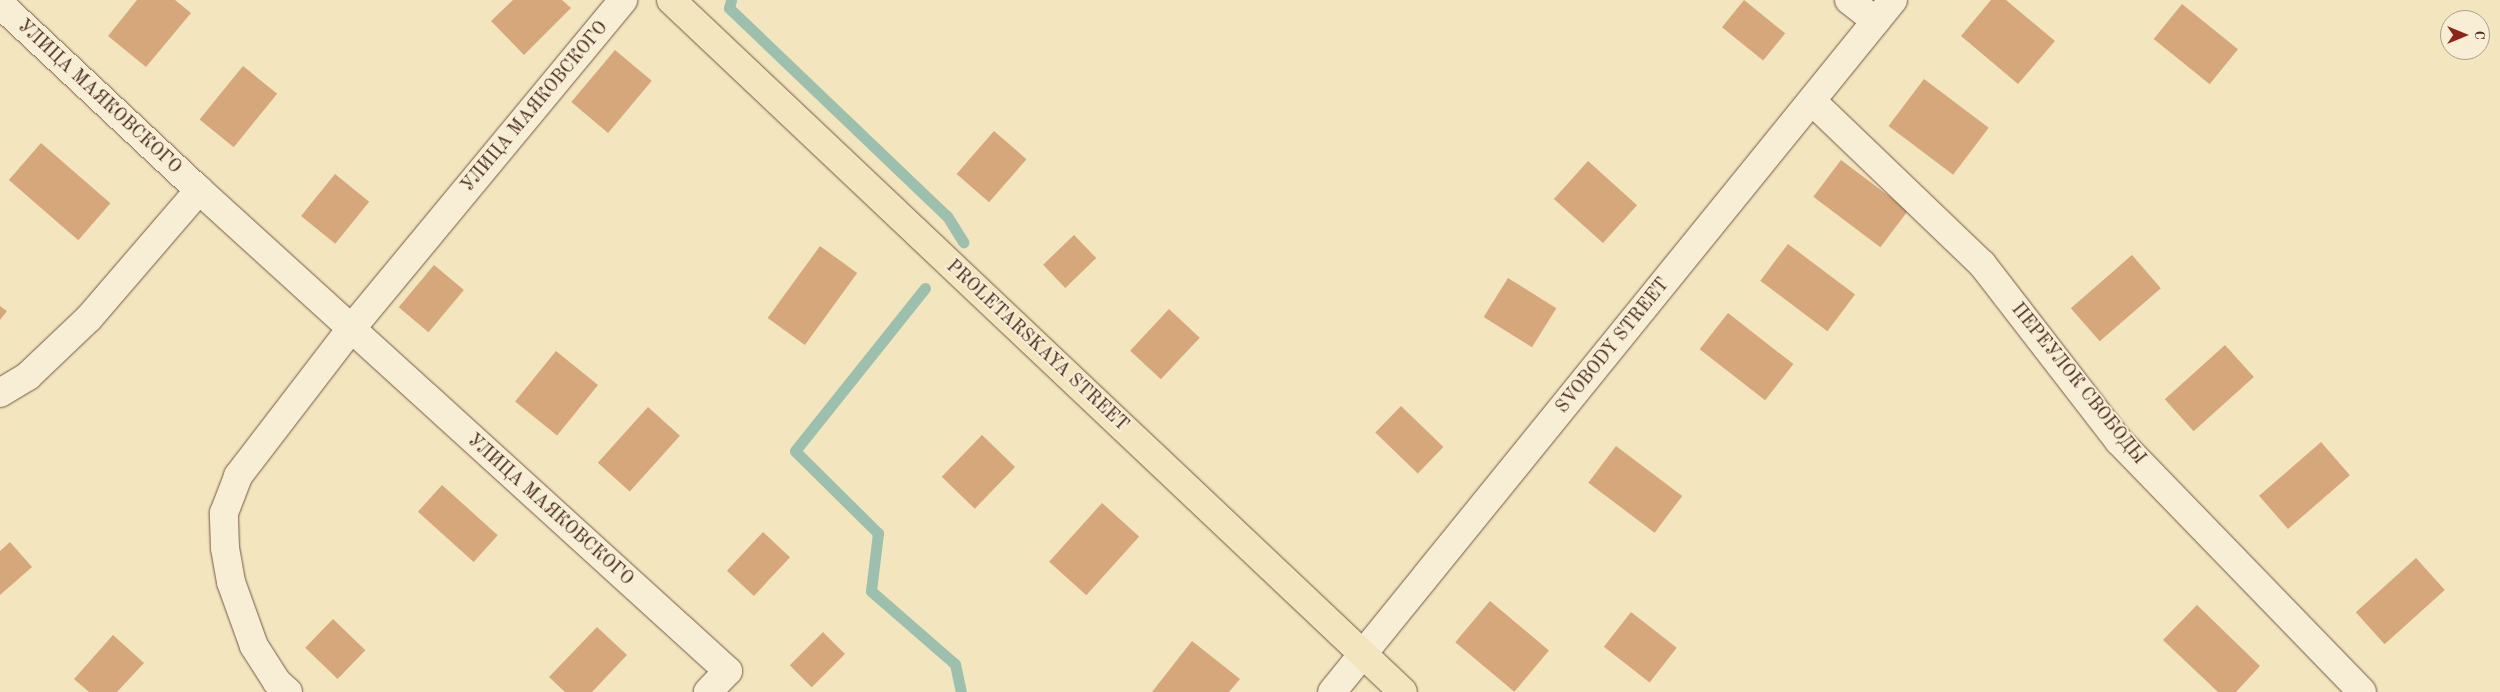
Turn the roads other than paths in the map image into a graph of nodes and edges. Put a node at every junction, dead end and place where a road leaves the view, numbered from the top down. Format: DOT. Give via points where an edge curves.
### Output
graph roads {
  1 [pos="623,0"];
  2 [pos="671,0"];
  3 [pos="1849,0"];
  4 [pos="1893,0"];
  5 [pos="0,4"];
  6 [pos="1876,21"];
  7 [pos="1812,101"];
  8 [pos="199,190"];
  9 [pos="351,329"];
  10 [pos="0,393"];
  11 [pos="1363,656"];
  12 [pos="288,692"];
  13 [pos="708,692"];
  14 [pos="1332,692"];
  15 [pos="1402,692"];
  16 [pos="2362,692"];
  1 -- 9 [label="street, УЛИЦА МАЯКОВСКОГО"];
  2 -- 11 [label="main road, PROLETARSKAYA STREET"];
  3 -- 6 [label="street"];
  4 -- 6 [label="street, SVOBODY STREET"];
  5 -- 8 [label="street, УЛИЦА МАЯКОВСКОГО"];
  6 -- 7 [label="street, SVOBODY STREET"];
  7 -- 11 [label="street, SVOBODY STREET"];
  7 -- 16 [label="street, ПЕРЕУЛОК СВОБОДЫ" via="1982,264 2119,440"];
  8 -- 9 [label="street, УЛИЦА МАЯКОВСКОГО"];
  8 -- 10 [label="street" via="89,318 28,376"];
  9 -- 12 [label="street, УЛИЦА МАЯКОВСКОГО" via="238,476 224,513 225,548 231,582 254,646 277,682"];
  9 -- 13 [label="street, УЛИЦА МАЯКОВСКОГО" via="728,671"];
  11 -- 14 [label="street, SVOBODY STREET"];
  11 -- 15 [label="main road, PROLETARSKAYA STREET"];
}
